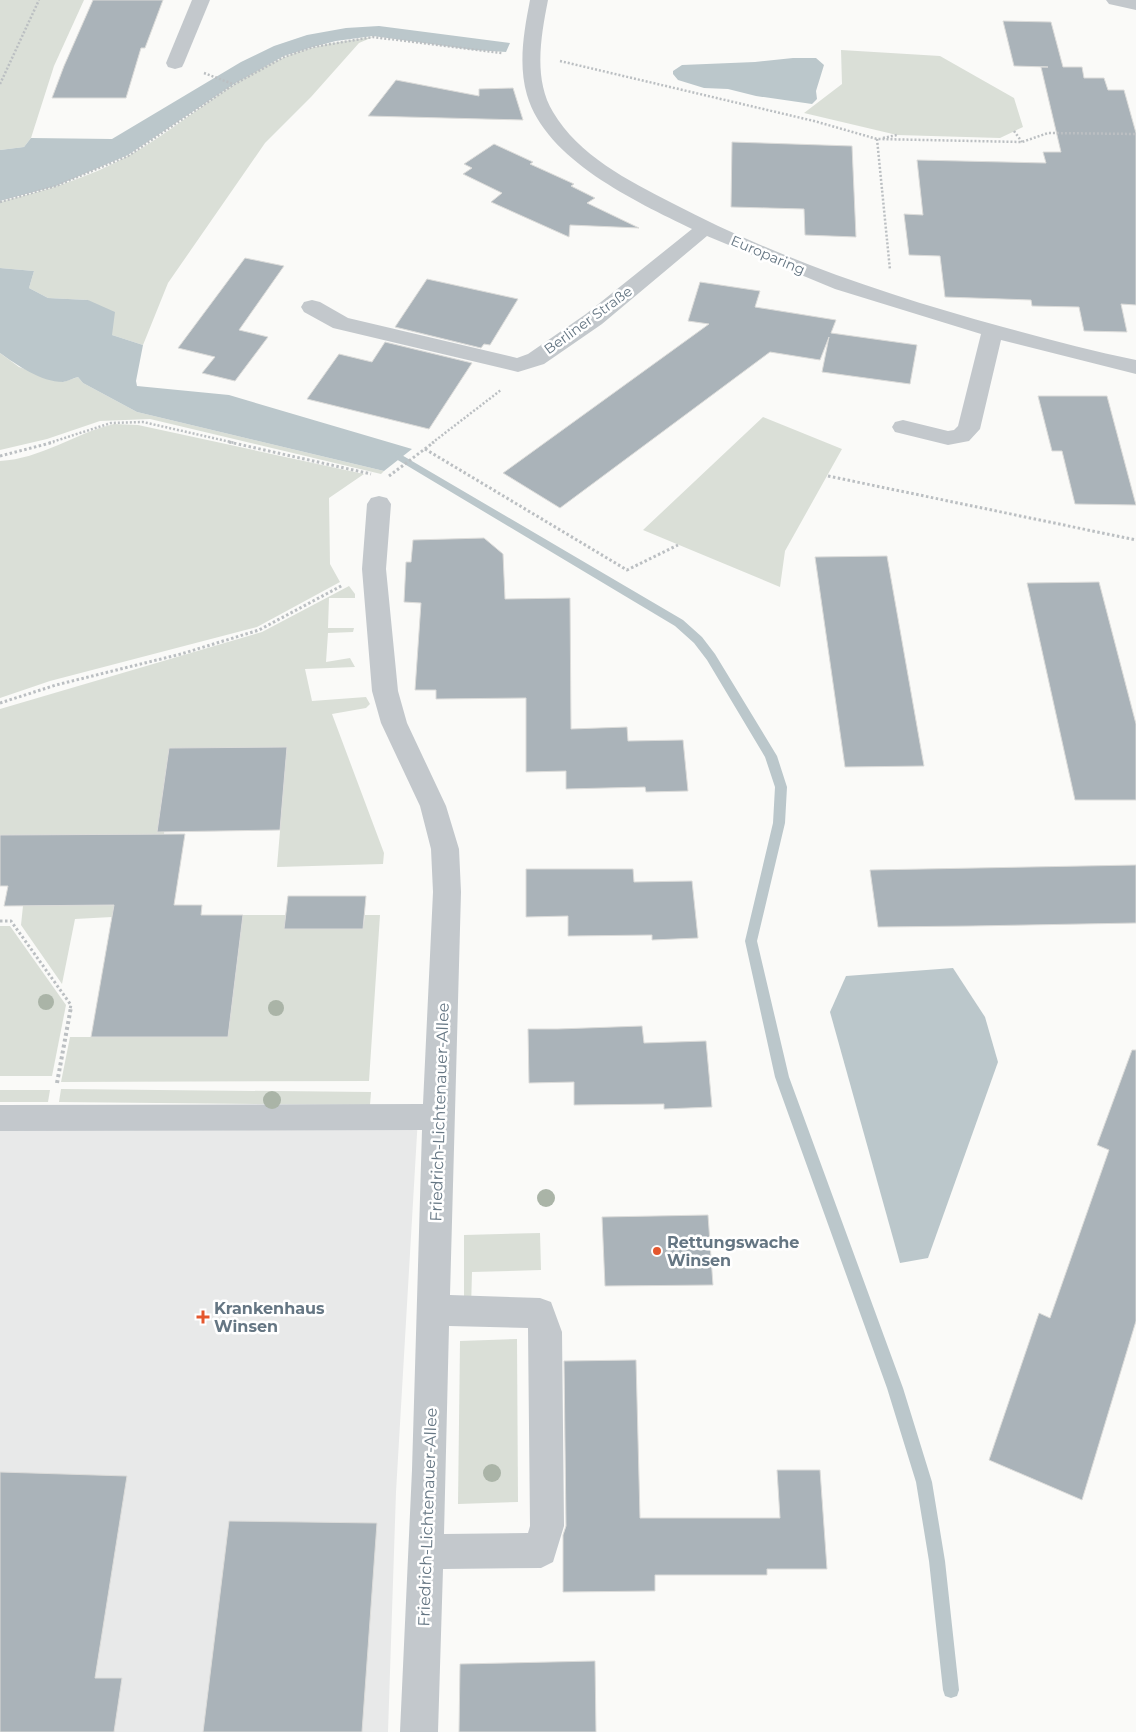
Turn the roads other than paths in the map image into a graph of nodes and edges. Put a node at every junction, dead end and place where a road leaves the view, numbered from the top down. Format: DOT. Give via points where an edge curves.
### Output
graph roads {
  1 [pos="201,0"];
  2 [pos="539,0"];
  3 [pos="1115,0"];
  4 [pos="1136,4"];
  5 [pos="175,63"];
  6 [pos="705,228"];
  7 [pos="312,307"];
  8 [pos="992,331"];
  9 [pos="1136,367"];
  10 [pos="903,427"];
  11 [pos="383,491"];
  12 [pos="438,1117"];
  13 [pos="0,1118"];
  14 [pos="433,1310"];
  15 [pos="426,1552"];
  16 [pos="419,1732"];
  1 -- 5 [label="street"];
  2 -- 6 [label="street, Europaring" via="532,54 534,89 550,122 575,150 606,176"];
  3 -- 4 [label="street"];
  6 -- 7 [label="street, Berliner Straße" via="594,319 536,358 518,365 341,323"];
  6 -- 8 [label="street, Europaring" via="830,280"];
  8 -- 9 [label="street, Europaring"];
  8 -- 10 [label="street" via="969,429 961,436 948,438"];
  11 -- 12 [label="street, Friedrich-Lichtenauer-Allee" via="374,568 385,691 394,723 433,806 445,849 447,892"];
  12 -- 13 [label="street"];
  12 -- 14 [label="street, Friedrich-Lichtenauer-Allee"];
  14 -- 15 [label="street, Friedrich-Lichtenauer-Allee"];
  14 -- 15 [label="street" via="540,1313 546,1332 547,1526 541,1550"];
  15 -- 16 [label="street, Friedrich-Lichtenauer-Allee"];
}
